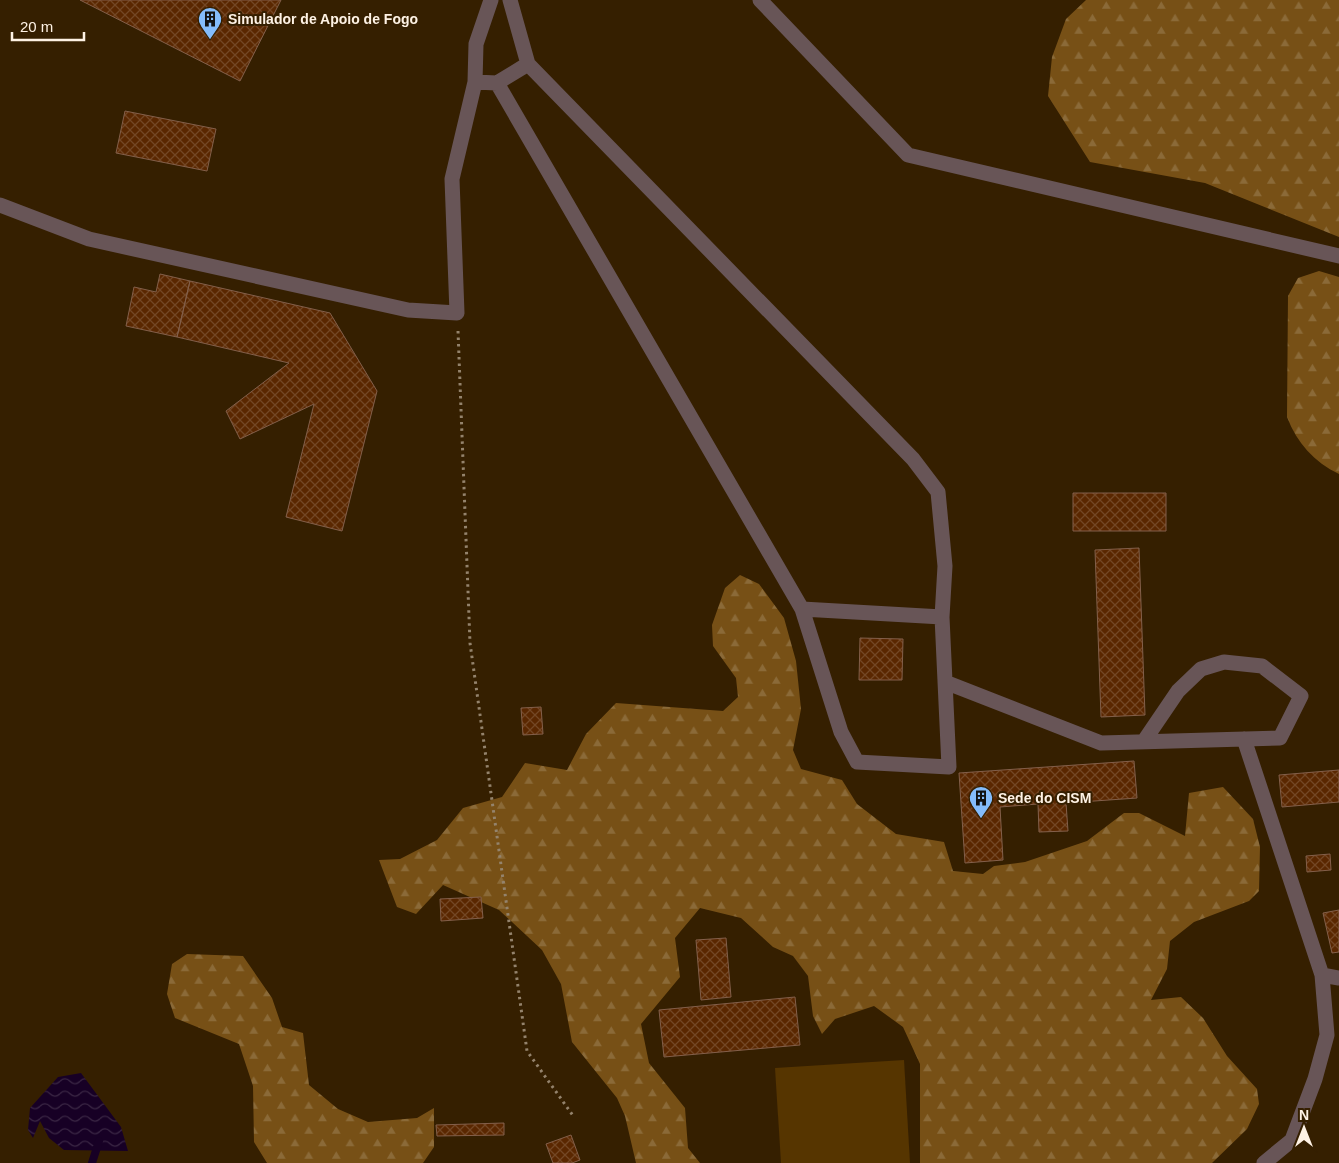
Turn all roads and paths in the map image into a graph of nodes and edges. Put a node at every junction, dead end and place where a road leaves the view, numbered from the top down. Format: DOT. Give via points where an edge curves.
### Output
graph roads {
  1 [pos="491,0"];
  2 [pos="510,0"];
  3 [pos="760,0"];
  4 [pos="528,64"];
  5 [pos="475,82"];
  6 [pos="497,83"];
  7 [pos="0,206"];
  8 [pos="1339,256"];
  9 [pos="457,313"];
  10 [pos="802,609"];
  11 [pos="942,617"];
  12 [pos="945,682"];
  13 [pos="1244,738"];
  14 [pos="1144,741"];
  15 [pos="1322,975"];
  16 [pos="1339,978"];
  17 [pos="574,1117"];
  18 [pos="1264,1163"];
  1 -- 5 [label="lane" via="476,44"];
  2 -- 4 [label="lane"];
  3 -- 8 [label="lane" via="908,155"];
  4 -- 6 [label="lane"];
  4 -- 11 [label="lane" via="913,459 938,492 944,566"];
  5 -- 6 [label="lane"];
  5 -- 9 [label="lane" via="452,179"];
  6 -- 10 [label="lane"];
  7 -- 9 [label="lane" via="89,239 408,310"];
  9 -- 17 [label="path" via="470,643 527,1052"];
  10 -- 11 [label="lane"];
  10 -- 12 [label="lane" via="841,732 857,762 950,767"];
  11 -- 12 [label="lane"];
  12 -- 14 [label="lane" via="1101,742"];
  13 -- 14 [label="lane"];
  13 -- 14 [label="lane" via="1280,738 1301,696 1262,666 1224,662 1201,670 1178,691"];
  13 -- 15 [label="lane"];
  15 -- 16 [label="lane"];
  15 -- 18 [label="lane" via="1327,1035 1315,1079 1292,1140"];
}
